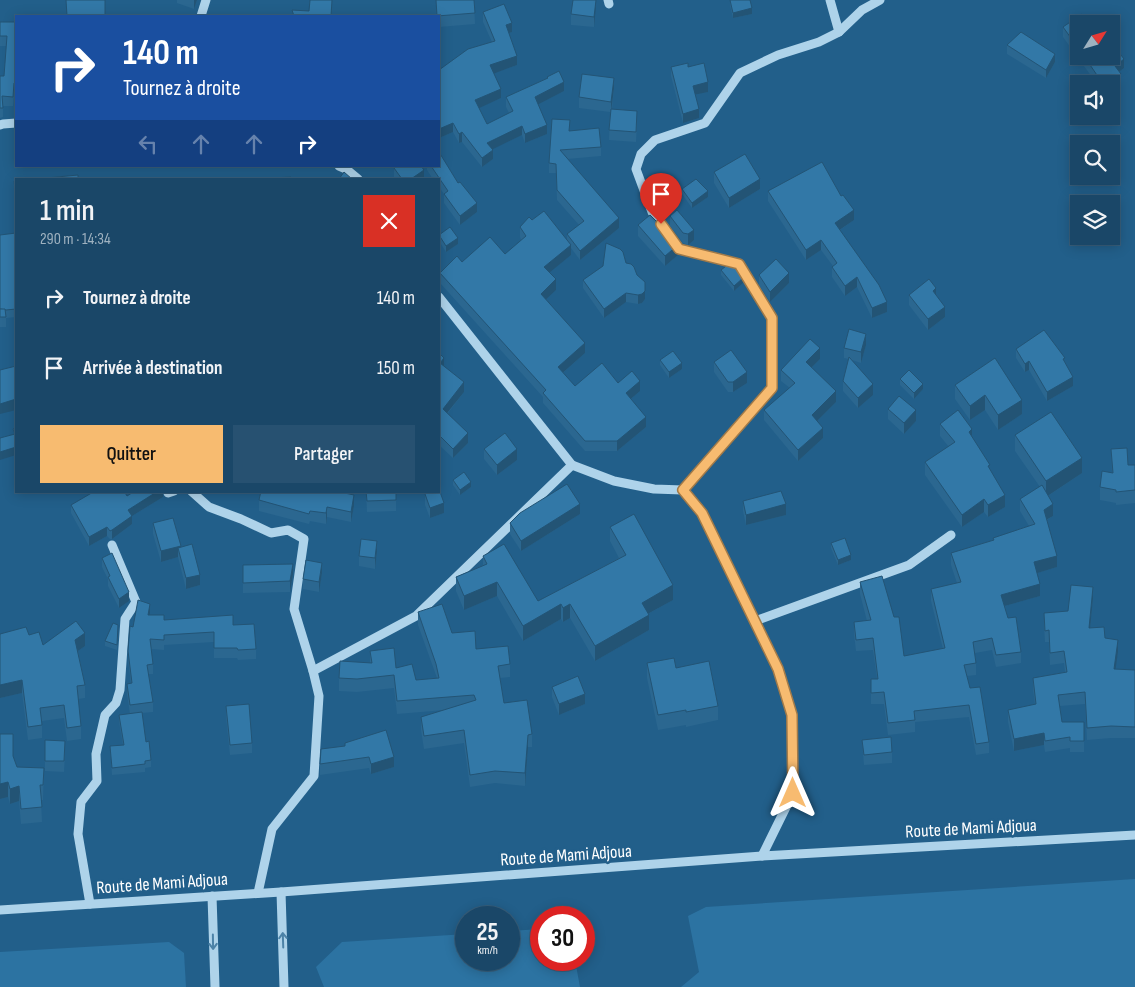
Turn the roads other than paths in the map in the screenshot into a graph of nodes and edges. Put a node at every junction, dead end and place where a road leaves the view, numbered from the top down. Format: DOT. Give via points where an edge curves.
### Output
graph roads {
  1 [pos="206,0"];
  2 [pos="830,0"];
  3 [pos="880,0"];
  4 [pos="201,15"];
  5 [pos="839,32"];
  6 [pos="15,123"];
  7 [pos="0,125"];
  8 [pos="341,167"];
  9 [pos="357,178"];
  10 [pos="440,299"];
  11 [pos="572,465"];
  12 [pos="683,490"];
  13 [pos="192,493"];
  14 [pos="952,535"];
  15 [pos="112,545"];
  16 [pos="755,621"];
  17 [pos="313,671"];
  18 [pos="1135,835"];
  19 [pos="762,856"];
  20 [pos="281,892"];
  21 [pos="258,894"];
  22 [pos="212,896"];
  23 [pos="90,904"];
  24 [pos="0,910"];
  25 [pos="214,987"];
  26 [pos="284,987"];
  1 -- 4 [label="street"];
  2 -- 5 [label="street"];
  3 -- 5 [label="street" via="862,10"];
  5 -- 12 [label="street" via="740,73 705,124 655,140 641,154 636,169 652,212 679,249 739,264 772,318 772,388"];
  6 -- 7 [label="street"];
  8 -- 9 [label="street"];
  10 -- 11 [label="street"];
  11 -- 12 [label="street" via="614,481 654,489"];
  11 -- 17 [label="street" via="416,616"];
  12 -- 16 [label="street" via="702,513"];
  13 -- 17 [label="street" via="209,507 271,533 288,530 304,539 294,609"];
  14 -- 16 [label="street" via="909,565"];
  15 -- 23 [label="street" via="136,602 125,619 120,690 116,704 105,715 96,754 97,781 81,802 78,834"];
  16 -- 19 [label="street" via="778,669 792,715 793,793"];
  17 -- 21 [label="street" via="319,696 314,776 272,829"];
  18 -- 19 [label="street, Route de Mami Adjoua"];
  19 -- 20 [label="street, Route de Mami Adjoua"];
  20 -- 21 [label="street, Route de Mami Adjoua"];
  26 -- 20 [label="street, one-way"];
  21 -- 22 [label="street, Route de Mami Adjoua"];
  22 -- 23 [label="street, Route de Mami Adjoua"];
  22 -- 25 [label="street, one-way"];
  23 -- 24 [label="street, Route de Mami Adjoua"];
}
